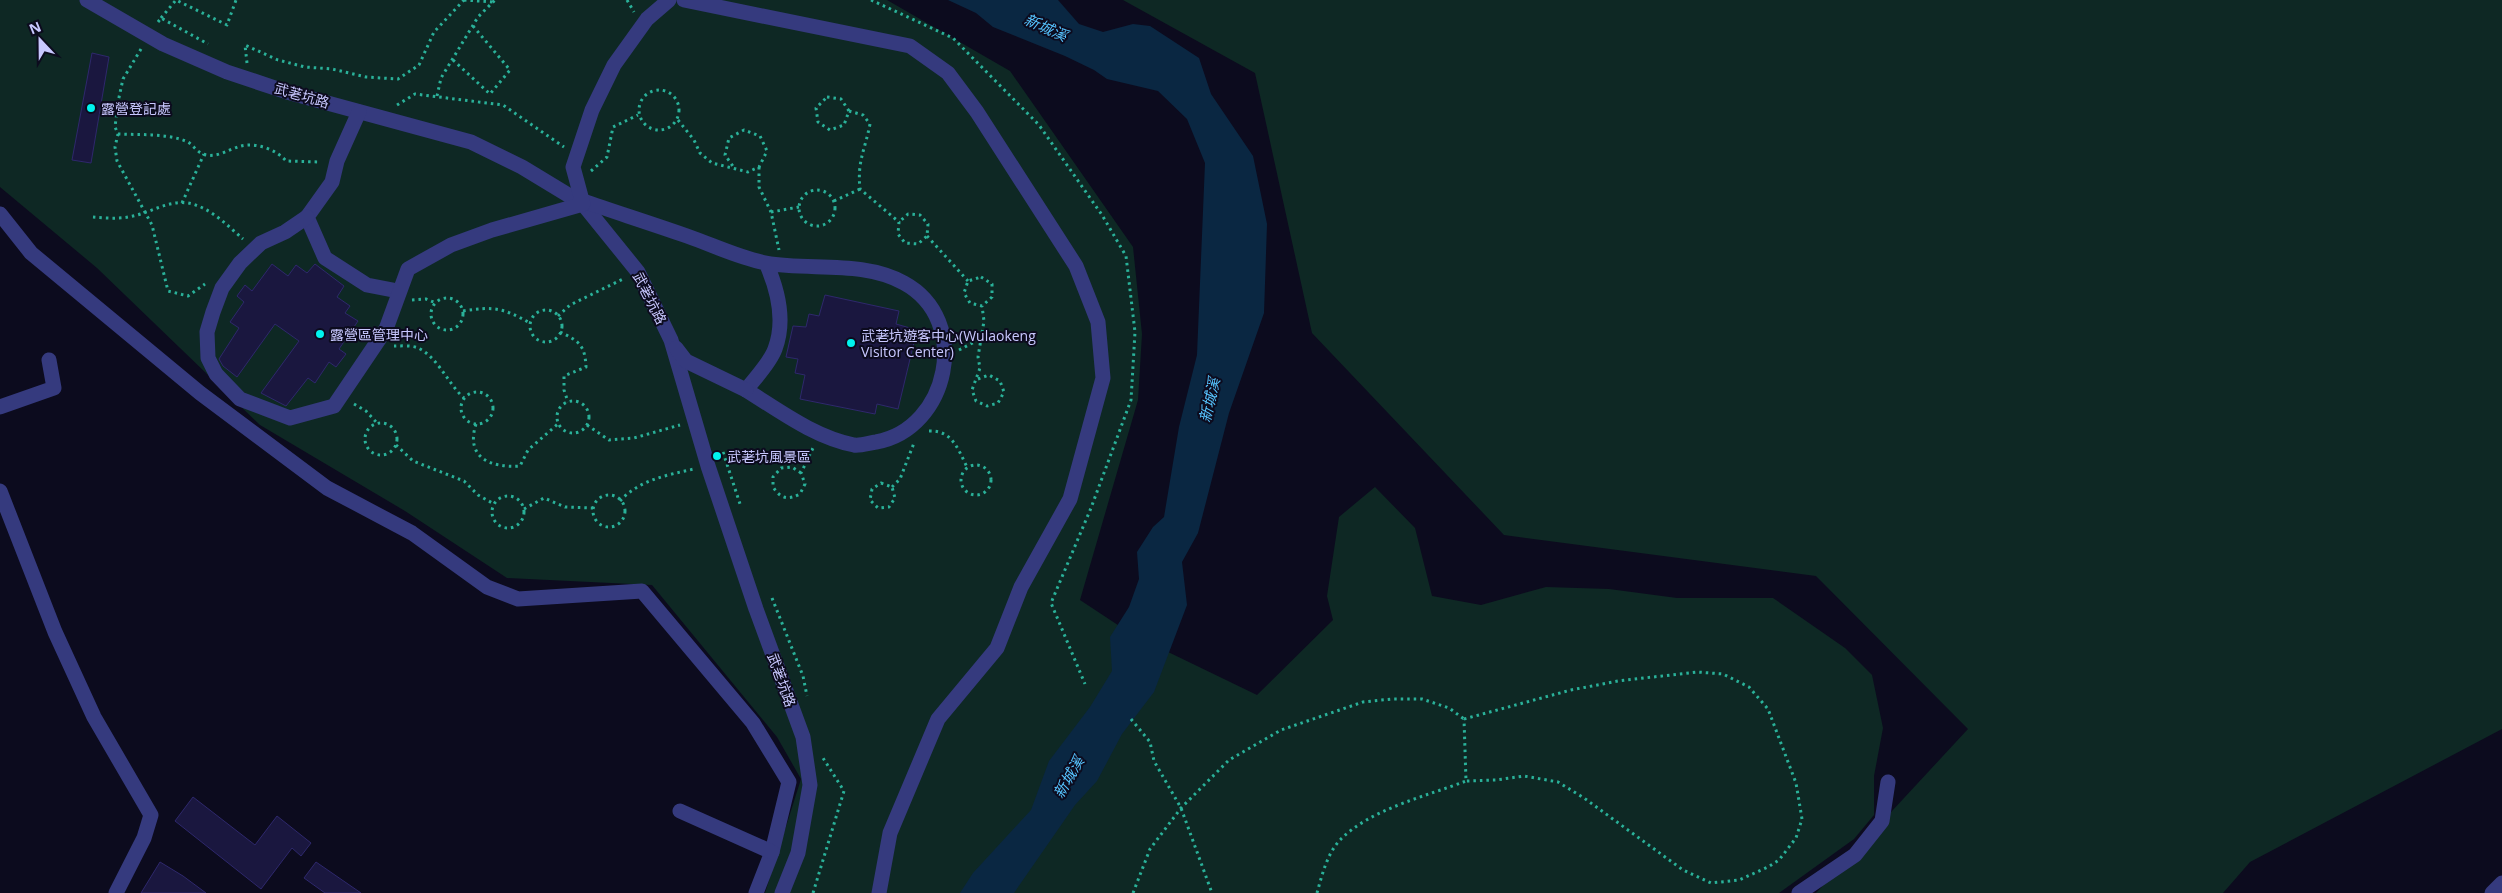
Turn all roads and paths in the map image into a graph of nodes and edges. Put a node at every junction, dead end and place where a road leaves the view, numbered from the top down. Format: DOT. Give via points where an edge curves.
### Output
graph roads {
  1 [pos="87,0"];
  2 [pos="236,0"];
  3 [pos="464,0"];
  4 [pos="669,0"];
  5 [pos="684,0"];
  6 [pos="494,1"];
  7 [pos="161,18"];
  8 [pos="473,26"];
  9 [pos="149,36"];
  10 [pos="211,45"];
  11 [pos="453,60"];
  12 [pos="248,72"];
  13 [pos="437,96"];
  14 [pos="390,109"];
  15 [pos="849,111"];
  16 [pos="359,112"];
  17 [pos="638,115"];
  18 [pos="678,120"];
  19 [pos="118,134"];
  20 [pos="204,154"];
  21 [pos="577,156"];
  22 [pos="760,167"];
  23 [pos="335,168"];
  24 [pos="735,169"];
  25 [pos="587,175"];
  26 [pos="860,189"];
  27 [pos="834,201"];
  28 [pos="182,203"];
  29 [pos="583,204"];
  30 [pos="798,207"];
  31 [pos="771,212"];
  32 [pos="145,213"];
  33 [pos="0,214"];
  34 [pos="93,217"];
  35 [pos="307,217"];
  36 [pos="899,222"];
  37 [pos="927,236"];
  38 [pos="254,250"];
  39 [pos="773,264"];
  40 [pos="638,272"];
  41 [pos="229,279"];
  42 [pos="968,281"];
  43 [pos="398,291"];
  44 [pos="982,306"];
  45 [pos="463,311"];
  46 [pos="558,316"];
  47 [pos="530,323"];
  48 [pos="560,332"];
  49 [pos="671,340"];
  50 [pos="376,344"];
  51 [pos="49,360"];
  52 [pos="978,379"];
  53 [pos="746,390"];
  54 [pos="343,393"];
  55 [pos="464,398"];
  56 [pos="568,402"];
  57 [pos="0,407"];
  58 [pos="919,418"];
  59 [pos="695,421"];
  60 [pos="377,423"];
  61 [pos="559,423"];
  62 [pos="476,424"];
  63 [pos="587,425"];
  64 [pos="819,433"];
  65 [pos="396,444"];
  66 [pos="708,466"];
  67 [pos="967,467"];
  68 [pos="801,473"];
  69 [pos="892,487"];
  70 [pos="0,490"];
  71 [pos="620,501"];
  72 [pos="494,504"];
  73 [pos="593,508"];
  74 [pos="1091,508"];
  75 [pos="524,509"];
  76 [pos="1085,684"];
  77 [pos="1131,718"];
  78 [pos="1464,719"];
  79 [pos="1466,781"];
  80 [pos="1888,782"];
  81 [pos="1181,808"];
  82 [pos="680,812"];
  83 [pos="772,852"];
  84 [pos="2502,883"];
  85 [pos="116,893"];
  86 [pos="756,893"];
  87 [pos="782,893"];
  88 [pos="879,893"];
  89 [pos="1133,893"];
  90 [pos="1212,893"];
  91 [pos="1317,893"];
  92 [pos="1799,893"];
  93 [pos="2492,893"];
  1 -- 9 [label="street, 武荖坑路"];
  2 -- 7 [label="path" via="227,25 176,0"];
  3 -- 6 [label="path"];
  3 -- 12 [label="path" via="434,32 419,65 398,79 306,67 278,60 246,45"];
  4 -- 21 [label="street" via="647,19 614,65 592,110"];
  5 -- 88 [label="street" via="910,46 948,73 977,112 1076,266 1098,322 1103,378 1070,499 1021,587 997,648 938,719 890,833"];
  6 -- 8 [label="path"];
  7 -- 9 [label="path"];
  7 -- 10 [label="path"];
  8 -- 11 [label="path"];
  8 -- 11 [label="path" via="510,70 490,94"];
  9 -- 16 [label="street, 武荖坑路" via="227,72"];
  9 -- 19 [label="path" via="123,79 116,127"];
  11 -- 13 [label="path" via="441,78"];
  13 -- 14 [label="path" via="415,94"];
  13 -- 21 [label="path" via="503,105"];
  15 -- 15 [label="path" via="844,125 830,130 818,122 816,108 827,97 841,99"];
  15 -- 26 [label="path" via="863,115 870,124 860,155"];
  16 -- 23 [label="street"];
  16 -- 29 [label="street, 武荖坑路" via="471,142 522,167"];
  17 -- 18 [label="path" via="648,128 665,131"];
  17 -- 18 [label="path" via="641,99 654,89 670,91 680,104"];
  17 -- 25 [label="path" via="613,127 607,156"];
  18 -- 24 [label="path" via="694,140 700,154 712,163"];
  19 -- 20 [label="path" via="188,142"];
  19 -- 32 [label="path" via="115,147 117,161"];
  20 -- 23 [label="path" via="219,154 243,145 279,153 286,162 320,162"];
  20 -- 28 [label="path"];
  21 -- 29 [label="street" via="573,167"];
  22 -- 24 [label="path" via="748,172"];
  22 -- 24 [label="path" via="767,151 764,143 760,136 744,130 729,138 725,155"];
  22 -- 31 [label="path" via="759,187"];
  23 -- 35 [label="street" via="332,182"];
  26 -- 27 [label="path"];
  26 -- 36 [label="path"];
  27 -- 30 [label="path" via="822,190 806,192"];
  27 -- 30 [label="path" via="835,214 826,224 814,226 803,219"];
  28 -- 32 [label="path"];
  28 -- 38 [label="path" via="205,209"];
  29 -- 39 [label="street" via="583,201"];
  29 -- 40 [label="street, 武荖坑路"];
  29 -- 43 [label="street" via="451,245 408,269"];
  30 -- 31 [label="path"];
  31 -- 39 [label="path" via="778,237"];
  32 -- 34 [label="path" via="128,217"];
  32 -- 41 [label="path" via="152,225 168,292 188,296 214,279"];
  33 -- 83 [label="street" via="31,253 200,393 327,488 412,533 487,587 518,599 642,591 753,722 789,782"];
  35 -- 38 [label="street"];
  35 -- 43 [label="street" via="325,258 367,285"];
  36 -- 37 [label="path" via="898,234 906,243 918,244"];
  36 -- 37 [label="path" via="908,214 920,215 928,224"];
  37 -- 42 [label="path"];
  38 -- 41 [label="street"];
  39 -- 53 [label="street" via="781,318 775,350"];
  39 -- 58 [label="street" via="871,272 904,282 929,302 942,325 945,358 938,393"];
  40 -- 46 [label="path" via="570,305"];
  40 -- 49 [label="street, 武荖坑路"];
  41 -- 54 [label="street" via="222,288 207,332 208,358 216,374 240,399 290,418 334,406"];
  42 -- 44 [label="path" via="964,293 970,303"];
  42 -- 44 [label="path" via="981,277 992,284 992,297"];
  43 -- 50 [label="street" via="386,329"];
  44 -- 52 [label="path" via="984,321"];
  45 -- 45 [label="path" via="455,300 448,298 436,303 432,316 439,327 453,329 463,318"];
  45 -- 47 [label="path" via="488,307 510,312"];
  46 -- 47 [label="path" via="542,310"];
  46 -- 48 [label="path" via="562,327"];
  47 -- 48 [label="path" via="534,337 541,341 548,342"];
  48 -- 56 [label="path" via="577,340 585,353 586,367 564,376"];
  49 -- 53 [label="street" via="686,361"];
  49 -- 59 [label="street, 武荖坑路"];
  50 -- 54 [label="street"];
  50 -- 55 [label="path" via="418,348 440,368"];
  51 -- 57 [label="street" via="54,388"];
  52 -- 52 [label="path" via="972,390 976,401 987,406 998,403 1004,392 1000,381 989,375"];
  53 -- 64 [label="street"];
  54 -- 60 [label="path"];
  55 -- 62 [label="path" via="461,411 464,418"];
  55 -- 62 [label="path" via="477,392 490,399 493,405 489,419"];
  56 -- 61 [label="path" via="559,410"];
  56 -- 63 [label="path" via="584,405 589,414"];
  58 -- 64 [label="street" via="890,439 855,445"];
  58 -- 67 [label="path" via="925,431 940,430 951,436"];
  58 -- 69 [label="path" via="908,461 900,479"];
  59 -- 63 [label="path" via="634,438 609,440"];
  59 -- 66 [label="street, 武荖坑路"];
  60 -- 65 [label="path" via="390,426 398,438"];
  60 -- 65 [label="path" via="366,433 367,447 379,455 386,454"];
  61 -- 62 [label="path" via="528,450 520,466 494,464 480,458 473,446"];
  61 -- 63 [label="path" via="569,432 582,430"];
  64 -- 68 [label="path"];
  65 -- 72 [label="path" via="413,461 464,481 478,495"];
  66 -- 71 [label="path" via="660,477 629,491"];
  66 -- 87 [label="street, 武荖坑路" via="803,737 810,785 798,853"];
  67 -- 67 [label="path" via="960,476 962,487 969,494 980,495 989,489 992,479 988,469 978,464"];
  68 -- 68 [label="path" via="792,467 781,468 773,476 773,488 785,498 800,494 804,484"];
  69 -- 69 [label="path" via="881,483 872,489 870,500 878,508 889,507 895,498"];
  70 -- 85 [label="street" via="58,641 94,718 151,816 144,838"];
  71 -- 73 [label="path" via="604,496"];
  71 -- 73 [label="path" via="624,516 613,527 598,523 593,516"];
  72 -- 75 [label="path" via="506,496 514,497"];
  72 -- 75 [label="path" via="493,519 505,528 520,523"];
  73 -- 75 [label="path" via="565,507 544,498"];
  74 -- 76 [label="path" via="1051,604"];
  77 -- 81 [label="path" via="1150,742 1154,761"];
  78 -- 79 [label="path"];
  78 -- 79 [label="path" via="1571,690 1618,681 1697,672 1723,674 1749,687 1768,709 1796,783 1802,819 1796,838 1780,860 1739,880 1711,883 1683,870 1558,782 1524,776"];
  78 -- 81 [label="path" via="1449,708 1422,699 1363,702 1320,715 1281,730 1229,760"];
  79 -- 91 [label="path" via="1393,808 1358,826 1339,841 1324,868"];
  80 -- 92 [label="street" via="1882,820 1854,855"];
  81 -- 89 [label="path" via="1150,849"];
  81 -- 90 [label="path"];
  82 -- 83 [label="street"];
  83 -- 86 [label="street"];
  84 -- 93 [label="street"];
}
